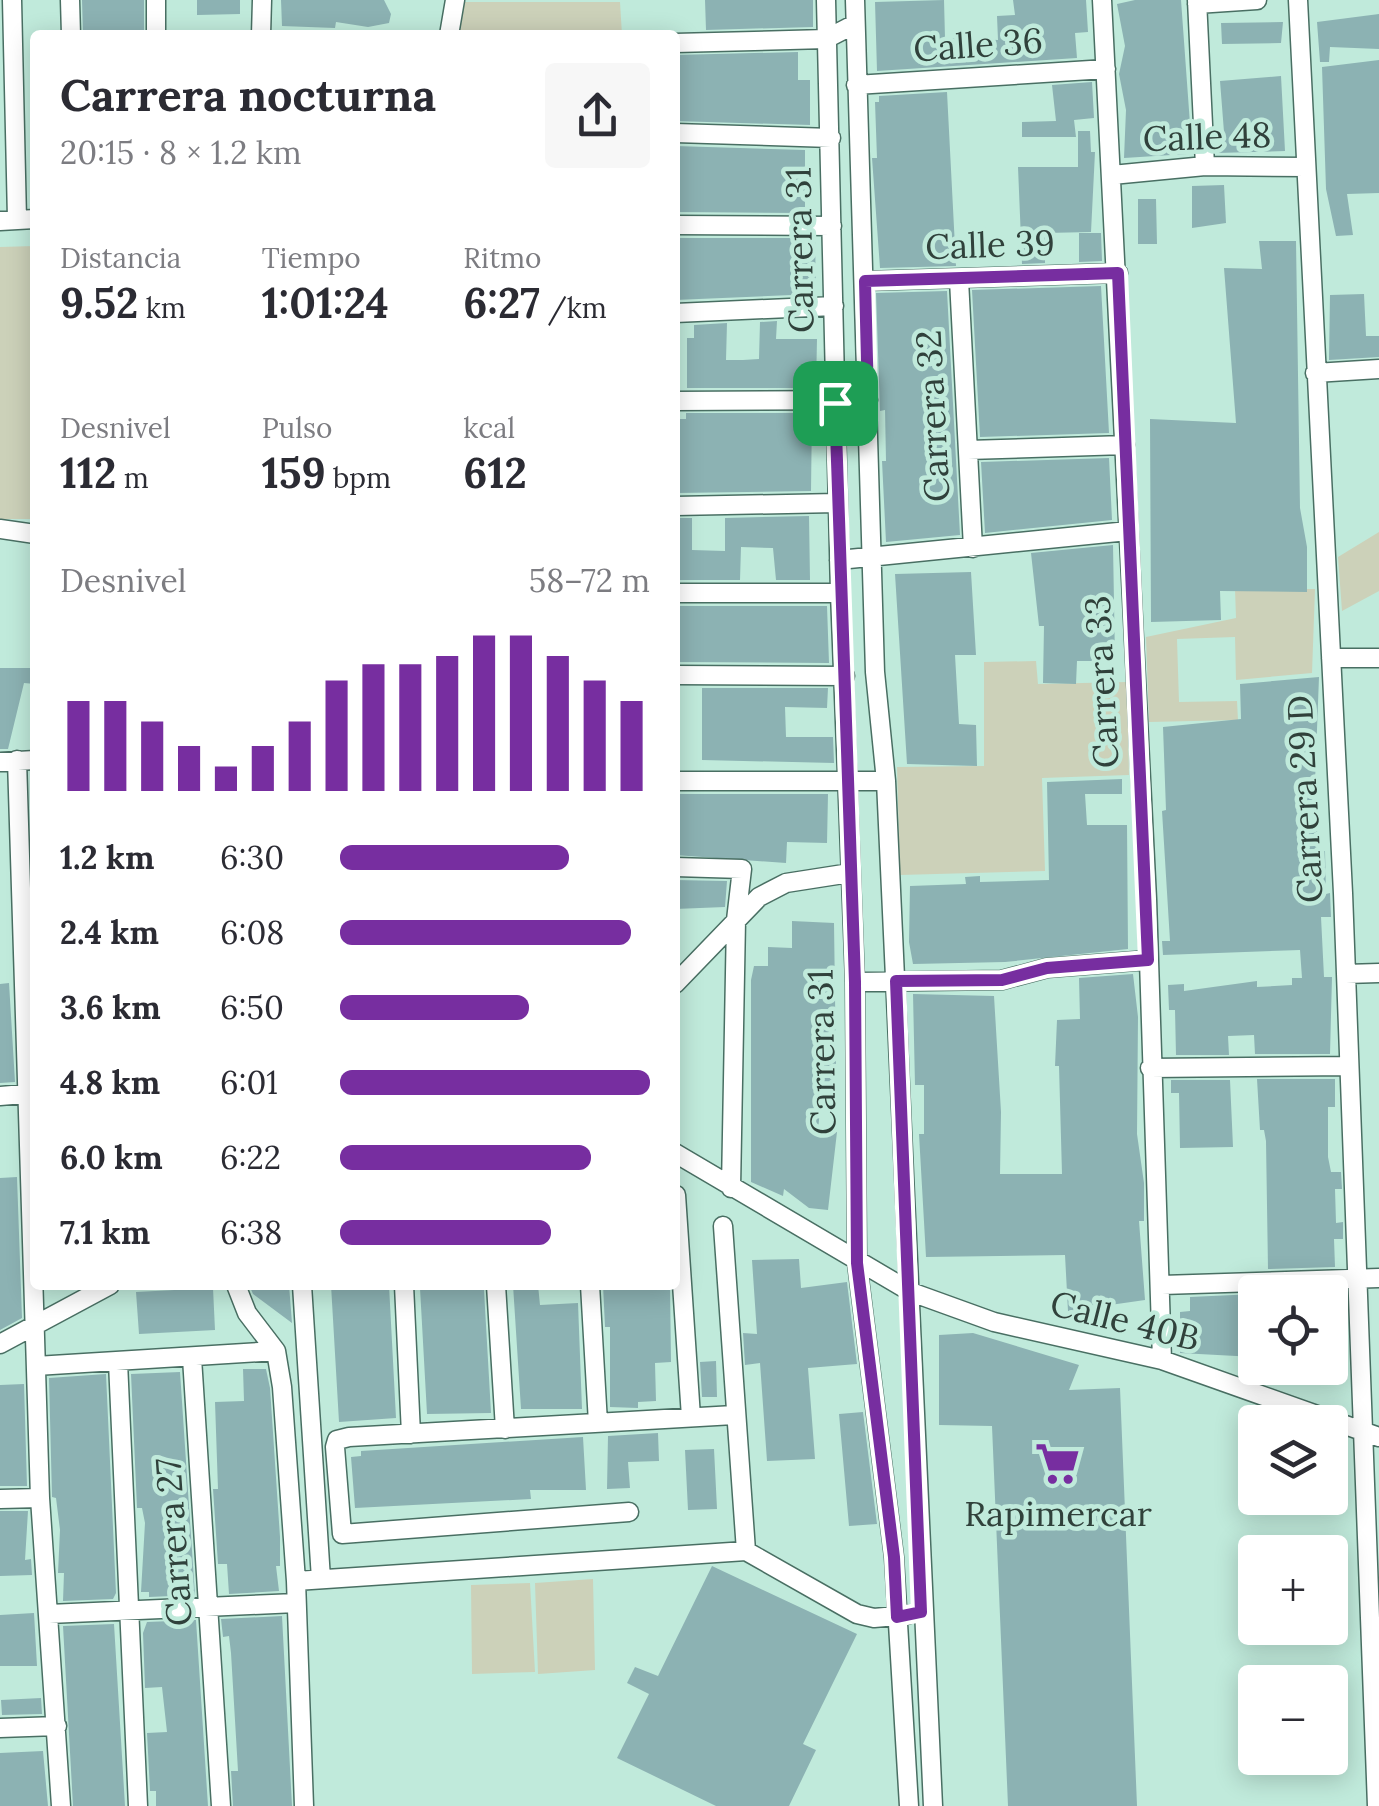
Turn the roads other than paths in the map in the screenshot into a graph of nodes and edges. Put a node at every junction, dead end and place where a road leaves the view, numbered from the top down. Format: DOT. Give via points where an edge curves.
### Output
graph roads {
  1 [pos="12,0"];
  2 [pos="70,0"];
  3 [pos="156,0"];
  4 [pos="262,0"];
  5 [pos="455,0"];
  6 [pos="826,0"];
  7 [pos="854,0"];
  8 [pos="1102,0"];
  9 [pos="1257,0"];
  10 [pos="1298,0"];
  11 [pos="1198,2"];
  12 [pos="855,24"];
  13 [pos="71,30"];
  14 [pos="156,30"];
  15 [pos="261,30"];
  16 [pos="450,30"];
  17 [pos="826,39"];
  18 [pos="680,43"];
  19 [pos="1106,69"];
  20 [pos="856,85"];
  21 [pos="26,122"];
  22 [pos="680,134"];
  23 [pos="830,138"];
  24 [pos="1205,166"];
  25 [pos="1306,166"];
  26 [pos="1112,175"];
  27 [pos="17,219"];
  28 [pos="680,225"];
  29 [pos="832,226"];
  30 [pos="1118,273"];
  31 [pos="959,280"];
  32 [pos="865,281"];
  33 [pos="834,306"];
  34 [pos="680,313"];
  35 [pos="1379,369"];
  36 [pos="1315,373"];
  37 [pos="868,400"];
  38 [pos="680,401"];
  39 [pos="835,403"];
  40 [pos="1124,445"];
  41 [pos="968,450"];
  42 [pos="838,503"];
  43 [pos="680,506"];
  44 [pos="0,530"];
  45 [pos="1128,531"];
  46 [pos="30,533"];
  47 [pos="972,548"];
  48 [pos="874,556"];
  49 [pos="839,560"];
  50 [pos="680,593"];
  51 [pos="840,593"];
  52 [pos="1331,658"];
  53 [pos="1379,658"];
  54 [pos="680,675"];
  55 [pos="844,676"];
  56 [pos="17,761"];
  57 [pos="850,779"];
  58 [pos="680,781"];
  59 [pos="886,781"];
  60 [pos="680,867"];
  61 [pos="850,873"];
  62 [pos="736,920"];
  63 [pos="1148,960"];
  64 [pos="1379,973"];
  65 [pos="1346,974"];
  66 [pos="896,981"];
  67 [pos="680,982"];
  68 [pos="855,982"];
  69 [pos="1348,1066"];
  70 [pos="1150,1068"];
  71 [pos="30,1069"];
  72 [pos="30,1093"];
  73 [pos="0,1096"];
  74 [pos="680,1156"];
  75 [pos="731,1188"];
  76 [pos="723,1226"];
  77 [pos="680,1254"];
  78 [pos="857,1263"];
  79 [pos="1379,1278"];
  80 [pos="1357,1280"];
  81 [pos="1162,1285"];
  82 [pos="34,1290"];
  83 [pos="101,1290"];
  84 [pos="238,1290"];
  85 [pos="302,1290"];
  86 [pos="404,1290"];
  87 [pos="496,1290"];
  88 [pos="590,1290"];
  89 [pos="911,1292"];
  90 [pos="34,1326"];
  91 [pos="0,1344"];
  92 [pos="276,1351"];
  93 [pos="192,1358"];
  94 [pos="1162,1360"];
  95 [pos="118,1362"];
  96 [pos="36,1366"];
  97 [pos="734,1415"];
  98 [pos="691,1418"];
  99 [pos="598,1423"];
  100 [pos="505,1428"];
  101 [pos="1361,1429"];
  102 [pos="411,1434"];
  103 [pos="1379,1437"];
  104 [pos="40,1498"];
  105 [pos="0,1499"];
  106 [pos="629,1512"];
  107 [pos="746,1551"];
  108 [pos="321,1578"];
  109 [pos="296,1581"];
  110 [pos="1374,1589"];
  111 [pos="296,1603"];
  112 [pos="212,1605"];
  113 [pos="130,1608"];
  114 [pos="921,1612"];
  115 [pos="49,1614"];
  116 [pos="897,1617"];
  117 [pos="1376,1694"];
  118 [pos="57,1726"];
  119 [pos="0,1728"];
  120 [pos="1378,1802"];
  121 [pos="61,1806"];
  122 [pos="138,1806"];
  123 [pos="222,1806"];
  124 [pos="304,1806"];
  125 [pos="909,1806"];
  126 [pos="933,1806"];
  1 -- 21 [label="street"];
  2 -- 13 [label="street"];
  3 -- 14 [label="street"];
  4 -- 15 [label="street"];
  5 -- 16 [label="street"];
  6 -- 17 [label="street, Carrera 31"];
  7 -- 12 [label="street, Carrera 31"];
  8 -- 19 [label="street, Carrera 33"];
  9 -- 11 [label="street"];
  10 -- 25 [label="street, Carrera 29 D"];
  11 -- 24 [label="street"];
  12 -- 17 [label="street"];
  12 -- 20 [label="street, Carrera 31"];
  17 -- 18 [label="street"];
  17 -- 23 [label="street, Carrera 31"];
  19 -- 20 [label="street, Calle 36"];
  19 -- 26 [label="street, Carrera 33"];
  20 -- 32 [label="street, Carrera 31"];
  21 -- 27 [label="street"];
  22 -- 23 [label="street"];
  23 -- 29 [label="street, Carrera 31"];
  24 -- 25 [label="street, Calle 48"];
  24 -- 26 [label="street, Calle 48"];
  25 -- 36 [label="street, Carrera 29 D"];
  26 -- 30 [label="street, Carrera 33"];
  28 -- 29 [label="street"];
  29 -- 33 [label="street, Carrera 31"];
  30 -- 31 [label="street, Calle 39"];
  30 -- 40 [label="street, Carrera 33"];
  31 -- 32 [label="street, Calle 39"];
  31 -- 41 [label="street, Carrera 32"];
  32 -- 37 [label="street, Carrera 31"];
  33 -- 34 [label="street"];
  33 -- 39 [label="street, Carrera 31"];
  35 -- 36 [label="street"];
  36 -- 52 [label="street, Carrera 29 D"];
  37 -- 39 [label="street"];
  37 -- 48 [label="street, Carrera 31"];
  38 -- 39 [label="street"];
  39 -- 42 [label="street, Carrera 31"];
  40 -- 41 [label="street"];
  40 -- 45 [label="street, Carrera 33"];
  41 -- 47 [label="street, Carrera 32"];
  42 -- 43 [label="street"];
  42 -- 49 [label="street, Carrera 31"];
  44 -- 46 [label="street"];
  45 -- 47 [label="street" via="998,540"];
  45 -- 63 [label="street, Carrera 33"];
  47 -- 48 [label="street"];
  48 -- 49 [label="street"];
  48 -- 59 [label="street, Carrera 31" via="875,672"];
  49 -- 51 [label="street, Carrera 31"];
  50 -- 51 [label="street"];
  51 -- 55 [label="street, Carrera 31"];
  52 -- 53 [label="street"];
  52 -- 65 [label="street, Carrera 29 D"];
  54 -- 55 [label="street"];
  55 -- 57 [label="street, Carrera 31"];
  56 -- 71 [label="street"];
  57 -- 58 [label="street"];
  57 -- 59 [label="street"];
  57 -- 61 [label="street, Carrera 31"];
  59 -- 66 [label="street, Carrera 31"];
  60 -- 62 [label="street" via="742,870"];
  61 -- 62 [label="street" via="786,883"];
  61 -- 68 [label="street, Carrera 31"];
  62 -- 67 [label="street"];
  62 -- 75 [label="street"];
  63 -- 66 [label="street" via="1047,968 1002,980"];
  63 -- 70 [label="street, Carrera 33"];
  64 -- 65 [label="street"];
  65 -- 69 [label="street, Carrera 29 D"];
  66 -- 68 [label="street"];
  66 -- 89 [label="street, Carrera 31"];
  68 -- 78 [label="street, Carrera 31"];
  69 -- 70 [label="street"];
  69 -- 80 [label="street, Carrera 29 D"];
  70 -- 81 [label="street, Carrera 33"];
  72 -- 73 [label="street"];
  74 -- 75 [label="street, Calle 40B"];
  75 -- 78 [label="street, Calle 40B"];
  76 -- 97 [label="street"];
  77 -- 98 [label="street"];
  78 -- 89 [label="street, Calle 40B"];
  78 -- 116 [label="street, Carrera 31"];
  79 -- 80 [label="street"];
  80 -- 81 [label="street"];
  80 -- 101 [label="street, Carrera 29 D"];
  81 -- 94 [label="street, Carrera 33"];
  82 -- 90 [label="street"];
  83 -- 90 [label="street"];
  84 -- 92 [label="street"];
  85 -- 108 [label="street"];
  86 -- 102 [label="street"];
  87 -- 100 [label="street"];
  88 -- 99 [label="street"];
  89 -- 94 [label="street, Calle 40B" via="994,1322"];
  89 -- 114 [label="street, Carrera 31"];
  90 -- 91 [label="street"];
  90 -- 96 [label="street"];
  92 -- 93 [label="street"];
  92 -- 109 [label="street"];
  93 -- 95 [label="street"];
  93 -- 112 [label="street, Carrera 27"];
  94 -- 101 [label="street, Calle 40B"];
  95 -- 96 [label="street"];
  95 -- 113 [label="street"];
  96 -- 104 [label="street"];
  97 -- 98 [label="street"];
  97 -- 107 [label="street"];
  98 -- 99 [label="street"];
  99 -- 100 [label="street"];
  100 -- 102 [label="street"];
  101 -- 103 [label="street, Calle 40B"];
  101 -- 110 [label="street, Carrera 29 D"];
  102 -- 106 [label="street" via="337,1440 342,1534"];
  104 -- 105 [label="street"];
  104 -- 115 [label="street"];
  107 -- 108 [label="street"];
  107 -- 116 [label="street" via="857,1614"];
  108 -- 109 [label="street"];
  109 -- 111 [label="street"];
  110 -- 117 [label="street, Carrera 29 D"];
  111 -- 112 [label="street"];
  111 -- 124 [label="street"];
  112 -- 113 [label="street"];
  112 -- 123 [label="street, Carrera 27"];
  113 -- 115 [label="street"];
  113 -- 122 [label="street"];
  114 -- 116 [label="street"];
  114 -- 126 [label="street, Carrera 31"];
  115 -- 118 [label="street"];
  116 -- 125 [label="street, Carrera 31"];
  117 -- 120 [label="street, Carrera 29 D"];
  118 -- 119 [label="street"];
  118 -- 121 [label="street"];
}
